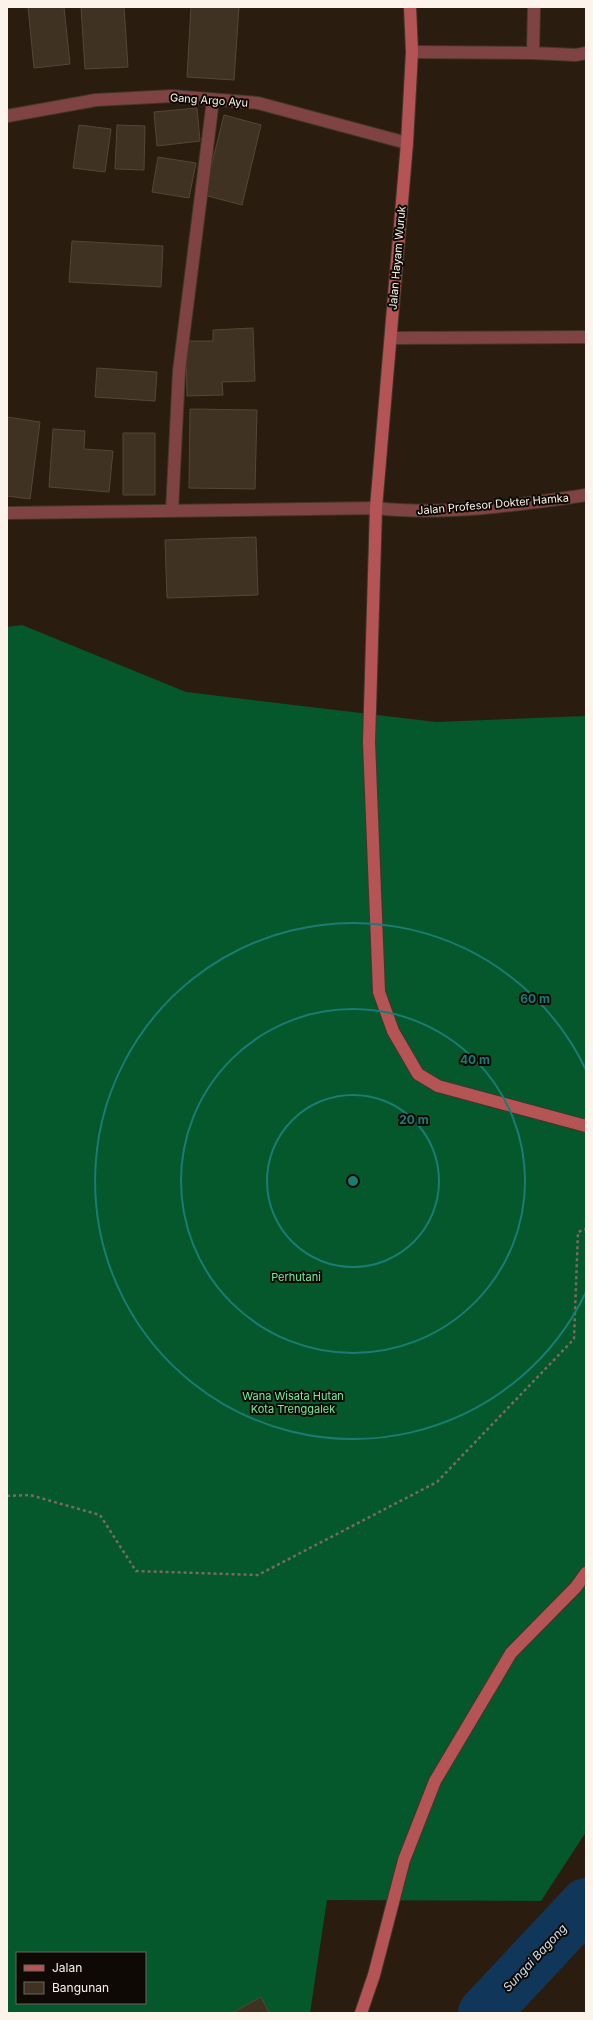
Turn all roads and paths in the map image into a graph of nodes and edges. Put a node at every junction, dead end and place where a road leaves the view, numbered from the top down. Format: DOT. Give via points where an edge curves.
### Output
graph roads {
  1 [pos="410,7"];
  2 [pos="534,7"];
  3 [pos="412,52"];
  4 [pos="533,53"];
  5 [pos="586,53"];
  6 [pos="213,100"];
  7 [pos="7,116"];
  8 [pos="407,143"];
  9 [pos="586,337"];
  10 [pos="391,338"];
  11 [pos="586,495"];
  12 [pos="376,508"];
  13 [pos="172,511"];
  14 [pos="7,513"];
  15 [pos="586,1126"];
  16 [pos="586,1229"];
  17 [pos="7,1496"];
  18 [pos="586,1573"];
  19 [pos="361,2013"];
  1 -- 3 [label="street, Jalan Hayam Wuruk"];
  2 -- 4 [label="street"];
  3 -- 4 [label="street"];
  3 -- 8 [label="street, Jalan Hayam Wuruk"];
  4 -- 5 [label="street"];
  6 -- 7 [label="street, Gang Argo Ayu" via="172,96 96,100"];
  6 -- 8 [label="street, Gang Argo Ayu" via="258,103"];
  6 -- 13 [label="street" via="179,371"];
  8 -- 10 [label="street, Jalan Hayam Wuruk"];
  9 -- 10 [label="street"];
  10 -- 12 [label="street, Jalan Hayam Wuruk"];
  11 -- 12 [label="street, Jalan Profesor Dokter Hamka" via="428,511"];
  12 -- 13 [label="street, Jalan Profesor Dokter Hamka"];
  12 -- 15 [label="street, Jalan Hayam Wuruk" via="369,742 379,992 393,1031 418,1074 438,1086"];
  13 -- 14 [label="street, Jalan Profesor Dokter Hamka"];
  16 -- 17 [label="path" via="578,1232 574,1339 437,1482 258,1575 136,1571 100,1515 30,1495"];
  18 -- 19 [label="street" via="576,1587 512,1653 435,1781 404,1860 374,1975"];
}
